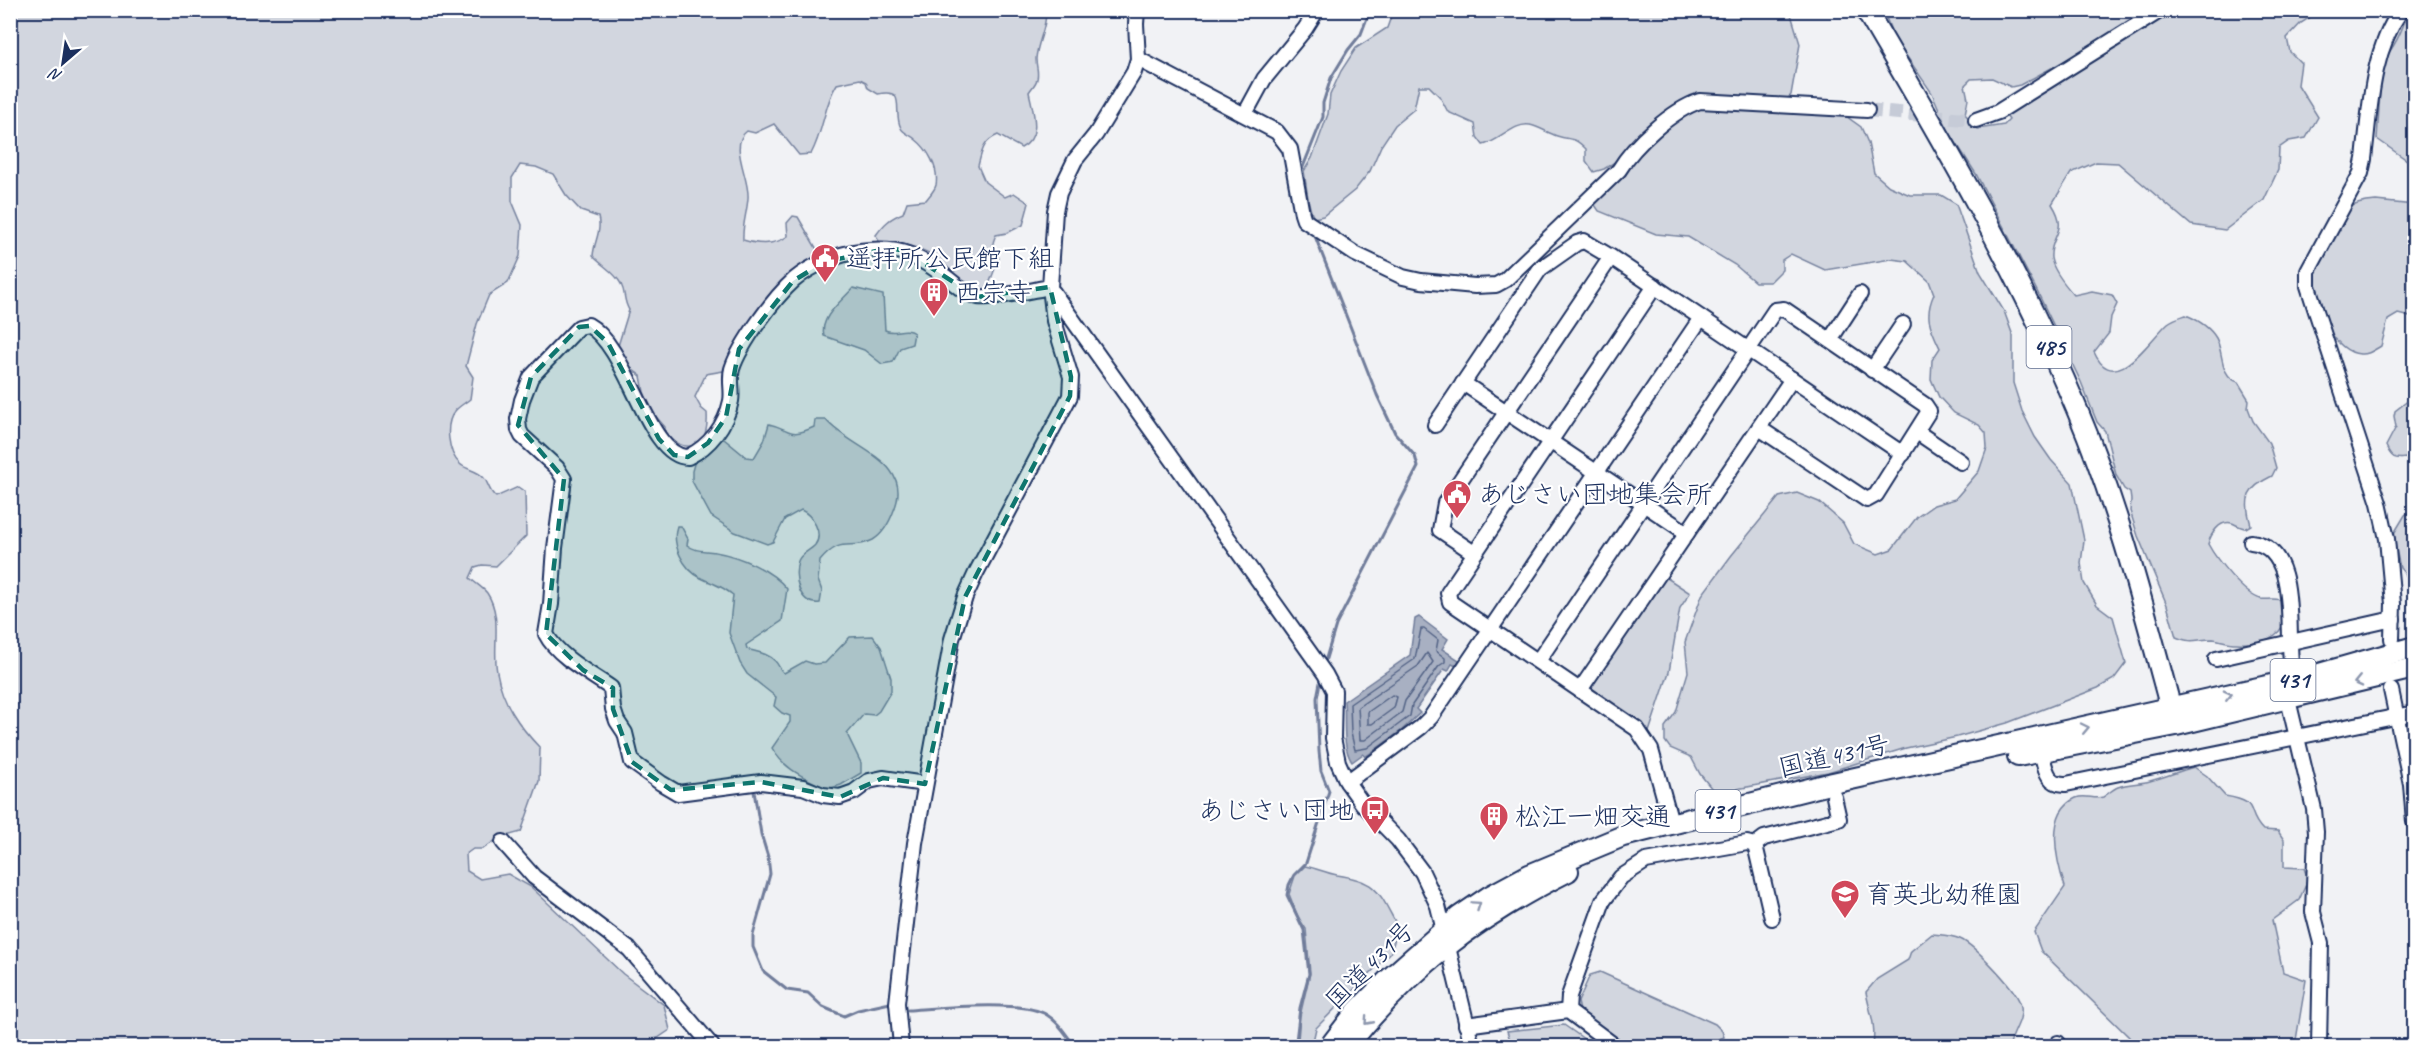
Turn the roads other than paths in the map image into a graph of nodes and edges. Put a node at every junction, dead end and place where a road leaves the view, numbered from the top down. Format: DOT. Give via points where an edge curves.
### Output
graph roads {
  1 [pos="1137,10"];
  2 [pos="1317,10"];
  3 [pos="1866,10"];
  4 [pos="2161,10"];
  5 [pos="2401,10"];
  6 [pos="1138,59"];
  7 [pos="1867,110"];
  8 [pos="1245,114"];
  9 [pos="1976,120"];
  10 [pos="1611,257"];
  11 [pos="1655,286"];
  12 [pos="1050,287"];
  13 [pos="1860,294"];
  14 [pos="1701,318"];
  15 [pos="1903,324"];
  16 [pos="1830,340"];
  17 [pos="1749,350"];
  18 [pos="1872,370"];
  19 [pos="1792,379"];
  20 [pos="1463,383"];
  21 [pos="1506,412"];
  22 [pos="1435,425"];
  23 [pos="1759,428"];
  24 [pos="1917,432"];
  25 [pos="1550,441"];
  26 [pos="1903,454"];
  27 [pos="1960,462"];
  28 [pos="1597,472"];
  29 [pos="1645,505"];
  30 [pos="1687,533"];
  31 [pos="2250,542"];
  32 [pos="1474,553"];
  33 [pos="2393,619"];
  34 [pos="1490,630"];
  35 [pos="2392,639"];
  36 [pos="2415,647"];
  37 [pos="2216,659"];
  38 [pos="1538,662"];
  39 [pos="2290,665"];
  40 [pos="2415,668"];
  41 [pos="1580,690"];
  42 [pos="2391,690"];
  43 [pos="2290,708"];
  44 [pos="2415,713"];
  45 [pos="2395,715"];
  46 [pos="2174,717"];
  47 [pos="2295,738"];
  48 [pos="2040,751"];
  49 [pos="1347,782"];
  50 [pos="925,784"];
  51 [pos="1834,796"];
  52 [pos="1671,822"];
  53 [pos="2415,822"];
  54 [pos="502,842"];
  55 [pos="1755,845"];
  56 [pos="1772,918"];
  57 [pos="1445,937"];
  58 [pos="1569,1011"];
  59 [pos="1466,1025"];
  60 [pos="712,1047"];
  61 [pos="901,1047"];
  62 [pos="1330,1047"];
  63 [pos="1347,1047"];
  64 [pos="1472,1047"];
  65 [pos="1616,1047"];
  66 [pos="2319,1047"];
  1 -- 6 [label="street"];
  2 -- 8 [label="street" via="1256,90"];
  3 -- 46 [label="highway, 485" via="1956,164 2078,413 2124,542"];
  4 -- 9 [label="street" via="1998,112"];
  5 -- 33 [label="street" via="2386,35 2376,69 2361,173 2313,259 2308,277 2379,503 2387,538"];
  6 -- 8 [label="street"];
  6 -- 12 [label="street" via="1134,72 1075,160 1059,193"];
  7 -- 8 [label="street" via="1692,103 1629,154 1619,170 1520,268 1496,285 1469,286 1403,277 1355,254 1311,225 1302,214 1290,149 1277,132"];
  10 -- 11 [label="street"];
  10 -- 20 [label="street" via="1580,241 1543,265"];
  10 -- 21 [label="street"];
  11 -- 14 [label="street"];
  11 -- 25 [label="street"];
  12 -- 49 [label="street" via="1321,669 1334,691 1333,738"];
  12 -- 50 [label="street" via="1054,321 1071,377 1070,396 965,597 952,639"];
  12 -- 50 [label="street" via="977,297 905,251 890,248 858,251 824,262 793,281 739,349 731,372 731,400 726,417 708,443 688,457 674,455 659,439 614,352 588,325 579,327 536,370 522,400 519,430 564,479 546,634 583,670 611,688 617,721 625,733 632,762 638,768 672,790 686,793 761,782 840,797 883,778"];
  13 -- 16 [label="street"];
  14 -- 17 [label="street"];
  14 -- 28 [label="street"];
  15 -- 18 [label="street"];
  16 -- 17 [label="street" via="1784,309 1775,310"];
  16 -- 18 [label="street"];
  17 -- 19 [label="street"];
  17 -- 29 [label="street"];
  18 -- 24 [label="street" via="1927,408 1929,414"];
  19 -- 23 [label="street"];
  19 -- 26 [label="street"];
  20 -- 21 [label="street"];
  20 -- 22 [label="street"];
  21 -- 25 [label="street"];
  21 -- 32 [label="street" via="1445,503 1440,530"];
  23 -- 26 [label="street" via="1868,500 1876,495"];
  23 -- 30 [label="street"];
  24 -- 26 [label="street"];
  24 -- 27 [label="street"];
  25 -- 28 [label="street"];
  25 -- 32 [label="street"];
  28 -- 29 [label="street"];
  28 -- 34 [label="street"];
  29 -- 30 [label="street"];
  29 -- 38 [label="street"];
  30 -- 41 [label="street"];
  31 -- 39 [label="street" via="2266,546 2277,559 2288,586"];
  32 -- 34 [label="street" via="1448,593 1450,602"];
  33 -- 35 [label="street"];
  33 -- 37 [label="street"];
  34 -- 38 [label="street"];
  34 -- 49 [label="street" via="1431,717"];
  46 -- 36 [label="highway, 国道431号 / 431, one-way"];
  38 -- 41 [label="street"];
  40 -- 46 [label="highway, 国道431号 / 431, one-way"];
  41 -- 52 [label="street" via="1637,729 1651,750"];
  42 -- 45 [label="street"];
  43 -- 47 [label="street"];
  44 -- 45 [label="street"];
  45 -- 47 [label="street"];
  45 -- 53 [label="street" via="2411,784"];
  46 -- 48 [label="highway, 国道431号 / 431"];
  52 -- 46 [label="highway, 国道431号 / 431, one-way" via="1833,783"];
  47 -- 48 [label="street" via="2061,784 2050,779"];
  47 -- 66 [label="street" via="2314,809 2316,832 2313,912 2321,943"];
  48 -- 51 [label="highway, 国道431号 / 431"];
  49 -- 57 [label="street" via="1422,872 1438,906"];
  50 -- 61 [label="street" via="897,1003"];
  51 -- 55 [label="street" via="1839,819 1764,838"];
  51 -- 57 [label="highway, 国道431号 / 431" via="1674,835 1588,862"];
  57 -- 52 [label="highway, 国道431号 / 431, one-way" via="1490,896 1529,875 1623,836"];
  54 -- 60 [label="street" via="534,877 629,949"];
  55 -- 56 [label="street"];
  55 -- 58 [label="street" via="1747,843 1658,858 1621,877 1603,901 1569,996"];
  57 -- 59 [label="street"];
  57 -- 62 [label="highway, 国道431号 / 431" via="1357,1011"];
  57 -- 63 [label="highway, 国道431号 / 431, one-way"];
  58 -- 59 [label="street"];
  58 -- 65 [label="street"];
  59 -- 64 [label="street"];
}
